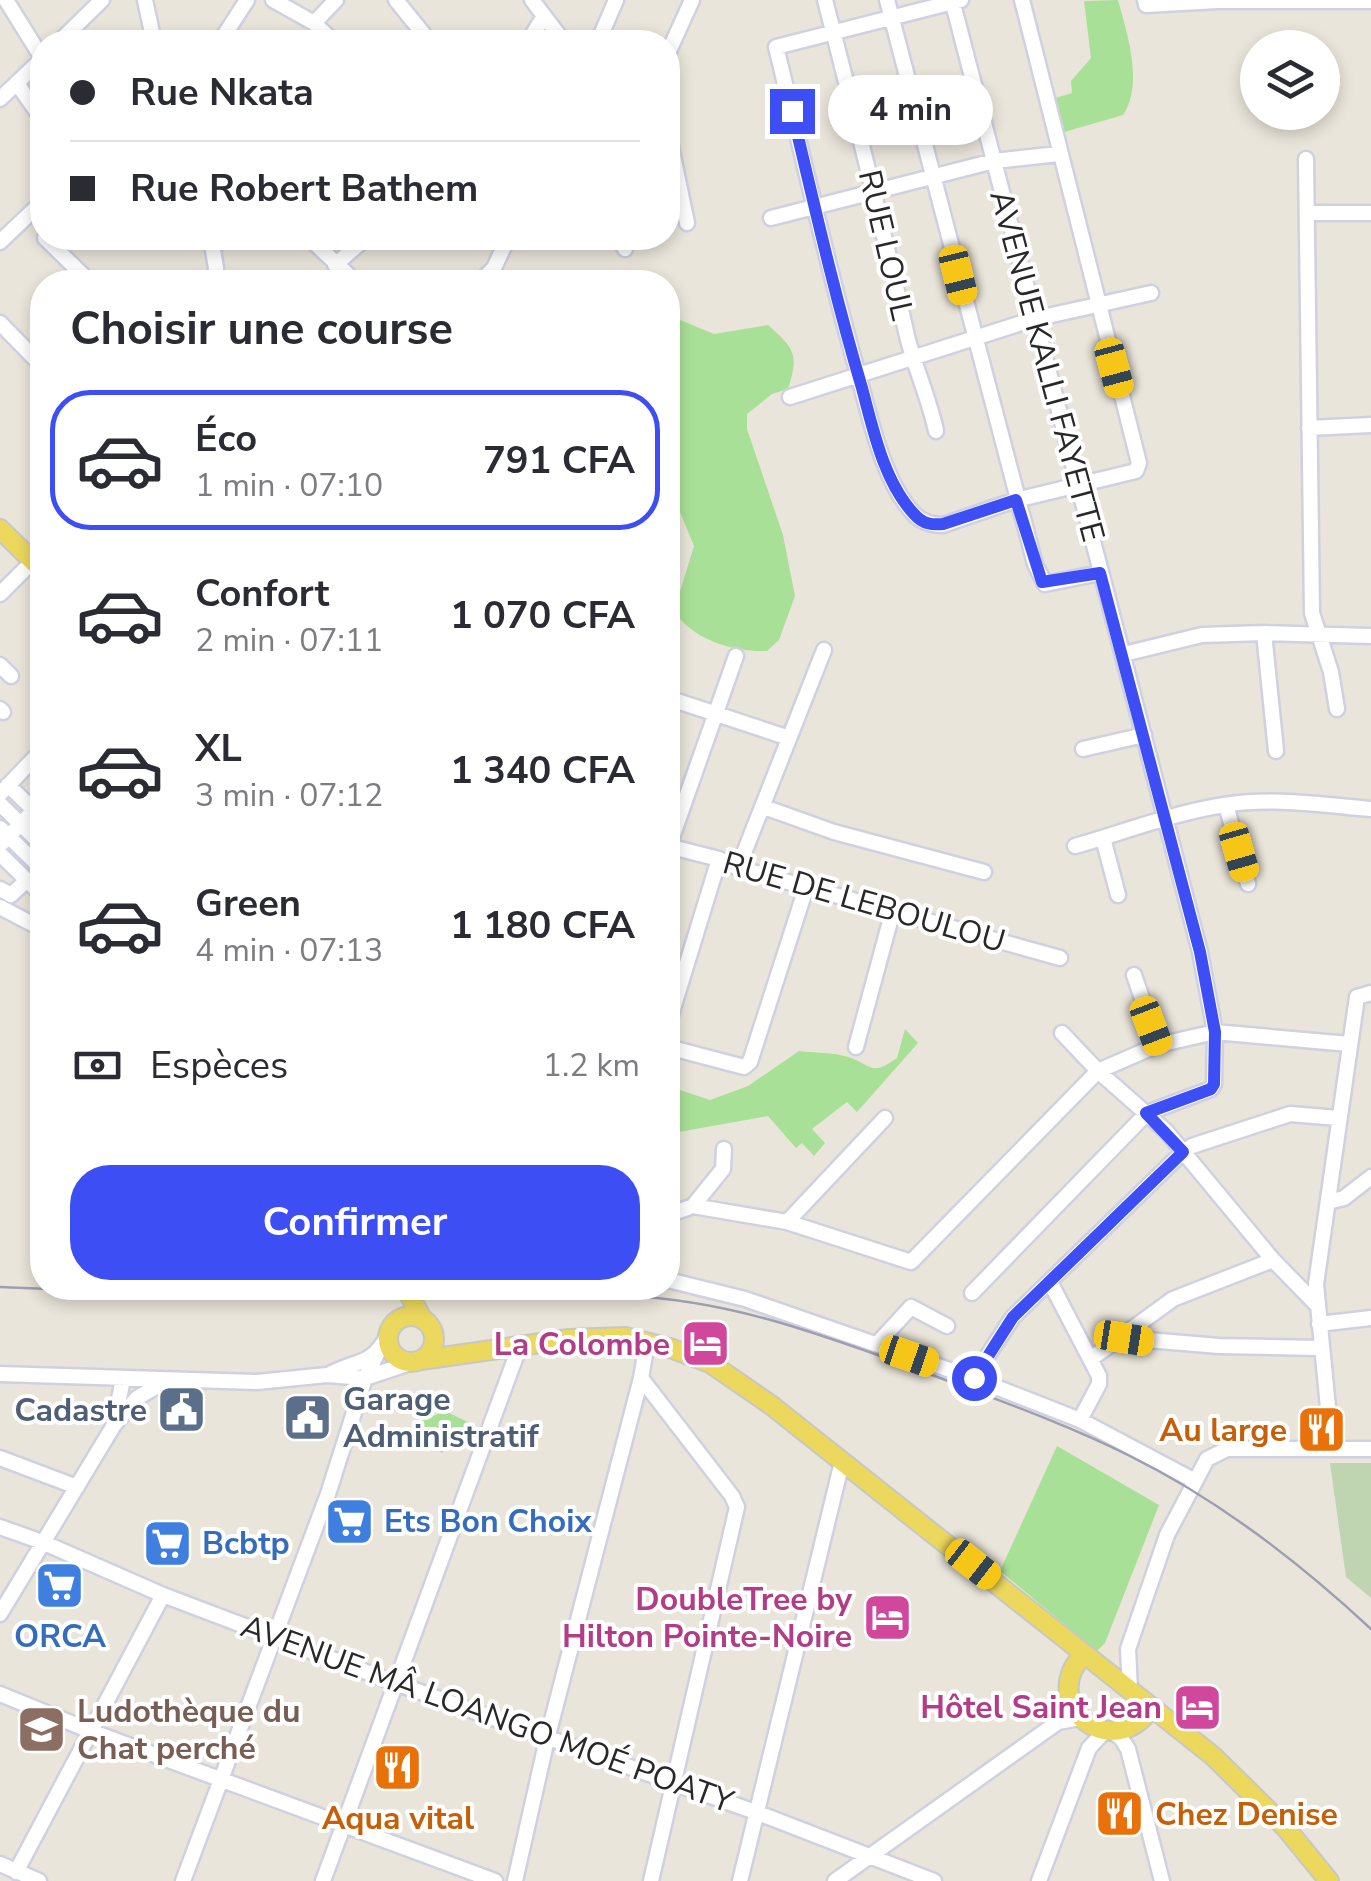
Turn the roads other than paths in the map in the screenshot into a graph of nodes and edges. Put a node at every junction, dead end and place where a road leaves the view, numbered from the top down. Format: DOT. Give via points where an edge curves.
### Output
graph roads {
  1 [pos="102,0"];
  2 [pos="145,0"];
  3 [pos="247,0"];
  4 [pos="273,0"];
  5 [pos="336,0"];
  6 [pos="396,0"];
  7 [pos="532,0"];
  8 [pos="616,0"];
  9 [pos="692,0"];
  10 [pos="825,0"];
  11 [pos="888,0"];
  12 [pos="1022,0"];
  13 [pos="1316,0"];
  14 [pos="1371,0"];
  15 [pos="955,1"];
  16 [pos="1146,3"];
  17 [pos="5,4"];
  18 [pos="544,16"];
  19 [pos="892,16"];
  20 [pos="314,23"];
  21 [pos="73,30"];
  22 [pos="151,30"];
  23 [pos="228,30"];
  24 [pos="321,30"];
  25 [pos="420,30"];
  26 [pos="535,30"];
  27 [pos="555,30"];
  28 [pos="603,30"];
  29 [pos="678,30"];
  30 [pos="833,32"];
  31 [pos="30,40"];
  32 [pos="30,72"];
  33 [pos="18,85"];
  34 [pos="0,99"];
  35 [pos="30,102"];
  36 [pos="1058,154"];
  37 [pos="1306,159"];
  38 [pos="994,162"];
  39 [pos="934,177"];
  40 [pos="680,187"];
  41 [pos="876,193"];
  42 [pos="816,208"];
  43 [pos="30,213"];
  44 [pos="1307,213"];
  45 [pos="1371,213"];
  46 [pos="26,217"];
  47 [pos="771,218"];
  48 [pos="30,221"];
  49 [pos="688,223"];
  50 [pos="0,242"];
  51 [pos="58,250"];
  52 [pos="320,250"];
  53 [pos="352,250"];
  54 [pos="335,265"];
  55 [pos="78,270"];
  56 [pos="341,270"];
  57 [pos="1151,293"];
  58 [pos="1097,304"];
  59 [pos="1034,319"];
  60 [pos="0,324"];
  61 [pos="974,340"];
  62 [pos="30,354"];
  63 [pos="915,359"];
  64 [pos="858,376"];
  65 [pos="790,396"];
  66 [pos="1371,425"];
  67 [pos="1309,428"];
  68 [pos="936,431"];
  69 [pos="1078,485"];
  70 [pos="1016,500"];
  71 [pos="0,529"];
  72 [pos="30,558"];
  73 [pos="1100,573"];
  74 [pos="30,574"];
  75 [pos="0,594"];
  76 [pos="1264,633"];
  77 [pos="1318,636"];
  78 [pos="1371,636"];
  79 [pos="824,650"];
  80 [pos="1124,654"];
  81 [pos="736,656"];
  82 [pos="680,702"];
  83 [pos="1337,709"];
  84 [pos="718,715"];
  85 [pos="1144,735"];
  86 [pos="789,738"];
  87 [pos="1084,749"];
  88 [pos="1276,751"];
  89 [pos="30,763"];
  90 [pos="4,790"];
  91 [pos="0,804"];
  92 [pos="30,804"];
  93 [pos="1226,804"];
  94 [pos="764,807"];
  95 [pos="1371,809"];
  96 [pos="680,815"];
  97 [pos="30,817"];
  98 [pos="1164,819"];
  99 [pos="21,824"];
  100 [pos="3,836"];
  101 [pos="1103,838"];
  102 [pos="30,839"];
  103 [pos="1075,846"];
  104 [pos="680,849"];
  105 [pos="30,851"];
  106 [pos="0,854"];
  107 [pos="719,859"];
  108 [pos="30,868"];
  109 [pos="738,868"];
  110 [pos="984,872"];
  111 [pos="23,877"];
  112 [pos="30,884"];
  113 [pos="1248,884"];
  114 [pos="806,888"];
  115 [pos="0,889"];
  116 [pos="1118,895"];
  117 [pos="0,906"];
  118 [pos="892,914"];
  119 [pos="30,922"];
  120 [pos="1060,958"];
  121 [pos="1134,975"];
  122 [pos="680,986"];
  123 [pos="1371,992"];
  124 [pos="1215,1032"];
  125 [pos="1062,1033"];
  126 [pos="1349,1044"];
  127 [pos="1158,1045"];
  128 [pos="856,1047"];
  129 [pos="680,1050"];
  130 [pos="1098,1070"];
  131 [pos="1146,1113"];
  132 [pos="885,1118"];
  133 [pos="1338,1118"];
  134 [pos="724,1149"];
  135 [pos="1183,1152"];
  136 [pos="1371,1177"];
  137 [pos="1328,1202"];
  138 [pos="693,1206"];
  139 [pos="680,1211"];
  140 [pos="786,1222"];
  141 [pos="1273,1260"];
  142 [pos="1050,1282"];
  143 [pos="680,1283"];
  144 [pos="972,1293"];
  145 [pos="400,1300"];
  146 [pos="411,1300"];
  147 [pos="1316,1305"];
  148 [pos="1371,1318"];
  149 [pos="1320,1324"];
  150 [pos="427,1325"];
  151 [pos="946,1326"];
  152 [pos="388,1335"];
  153 [pos="1124,1338"];
  154 [pos="646,1343"];
  155 [pos="877,1344"];
  156 [pos="520,1348"];
  157 [pos="1320,1348"];
  158 [pos="480,1352"];
  159 [pos="1092,1358"];
  160 [pos="417,1361"];
  161 [pos="387,1371"];
  162 [pos="0,1374"];
  163 [pos="334,1376"];
  164 [pos="365,1378"];
  165 [pos="641,1378"];
  166 [pos="974,1378"];
  167 [pos="123,1379"];
  168 [pos="167,1380"];
  169 [pos="358,1404"];
  170 [pos="1080,1420"];
  171 [pos="114,1425"];
  172 [pos="1332,1449"];
  173 [pos="1371,1449"];
  174 [pos="0,1458"];
  175 [pos="842,1462"];
  176 [pos="1195,1480"];
  177 [pos="77,1486"];
  178 [pos="0,1527"];
  179 [pos="42,1542"];
  180 [pos="163,1595"];
  181 [pos="0,1614"];
  182 [pos="276,1638"];
  183 [pos="1128,1649"];
  184 [pos="1084,1662"];
  185 [pos="398,1684"];
  186 [pos="1130,1690"];
  187 [pos="0,1694"];
  188 [pos="1069,1697"];
  189 [pos="1142,1718"];
  190 [pos="1081,1719"];
  191 [pos="1058,1722"];
  192 [pos="1108,1731"];
  193 [pos="92,1732"];
  194 [pos="548,1739"];
  195 [pos="1089,1748"];
  196 [pos="1128,1749"];
  197 [pos="222,1778"];
  198 [pos="673,1784"];
  199 [pos="758,1813"];
  200 [pos="346,1824"];
  201 [pos="870,1856"];
  202 [pos="0,1864"];
  203 [pos="16,1872"];
  204 [pos="39,1881"];
  205 [pos="184,1881"];
  206 [pos="324,1881"];
  207 [pos="495,1881"];
  208 [pos="515,1881"];
  209 [pos="652,1881"];
  210 [pos="740,1881"];
  211 [pos="835,1881"];
  212 [pos="934,1881"];
  213 [pos="1039,1881"];
  214 [pos="1162,1881"];
  215 [pos="1329,1881"];
  1 -- 21 [label="street"];
  2 -- 22 [label="street"];
  3 -- 23 [label="street"];
  4 -- 20 [label="street"];
  5 -- 20 [label="street"];
  6 -- 25 [label="street"];
  7 -- 18 [label="street"];
  8 -- 28 [label="street"];
  9 -- 29 [label="street"];
  10 -- 30 [label="street, RUE LOUL"];
  11 -- 19 [label="street"];
  12 -- 36 [label="street"];
  13 -- 14 [label="street"];
  13 -- 16 [label="street"];
  15 -- 19 [label="street"];
  15 -- 38 [label="street, AVENUE KALLI FAYETTE"];
  17 -- 31 [label="street"];
  18 -- 26 [label="street"];
  18 -- 27 [label="street"];
  19 -- 30 [label="street"];
  19 -- 39 [label="street"];
  20 -- 24 [label="street"];
  30 -- 41 [label="street, RUE LOUL"];
  30 -- 42 [label="street" via="776,47"];
  32 -- 33 [label="street"];
  33 -- 34 [label="street"];
  33 -- 35 [label="street"];
  36 -- 38 [label="street"];
  36 -- 58 [label="street"];
  37 -- 44 [label="street"];
  38 -- 39 [label="street"];
  38 -- 59 [label="street, AVENUE KALLI FAYETTE"];
  39 -- 41 [label="street"];
  39 -- 61 [label="street"];
  40 -- 49 [label="street"];
  41 -- 42 [label="street"];
  41 -- 63 [label="street, RUE LOUL"];
  42 -- 47 [label="street"];
  42 -- 64 [label="street"];
  43 -- 46 [label="street"];
  44 -- 45 [label="street"];
  44 -- 67 [label="street"];
  46 -- 48 [label="street"];
  46 -- 50 [label="street"];
  51 -- 55 [label="street"];
  52 -- 54 [label="street"];
  53 -- 54 [label="street"];
  54 -- 56 [label="street"];
  57 -- 58 [label="street"];
  58 -- 59 [label="street"];
  58 -- 69 [label="street" via="1139,463 1136,471"];
  59 -- 61 [label="street"];
  59 -- 69 [label="street, AVENUE KALLI FAYETTE"];
  60 -- 62 [label="street"];
  61 -- 63 [label="street"];
  61 -- 70 [label="street"];
  63 -- 64 [label="street"];
  63 -- 68 [label="street, RUE LOUL"];
  64 -- 65 [label="street"];
  64 -- 70 [label="street" via="888,470 914,514 943,524"];
  66 -- 67 [label="street"];
  67 -- 77 [label="street" via="1312,613"];
  69 -- 70 [label="street"];
  69 -- 73 [label="street, AVENUE KALLI FAYETTE"];
  70 -- 73 [label="street" via="1042,582"];
  71 -- 72 [label="main road"];
  73 -- 80 [label="street, AVENUE KALLI FAYETTE"];
  74 -- 75 [label="street"];
  76 -- 77 [label="street"];
  76 -- 80 [label="street" via="1202,636"];
  76 -- 88 [label="street"];
  77 -- 78 [label="street"];
  77 -- 83 [label="street"];
  79 -- 86 [label="street"];
  80 -- 85 [label="street, AVENUE KALLI FAYETTE"];
  81 -- 84 [label="street"];
  82 -- 84 [label="street"];
  84 -- 86 [label="street"];
  84 -- 96 [label="street"];
  85 -- 87 [label="street"];
  85 -- 98 [label="street, AVENUE KALLI FAYETTE"];
  86 -- 94 [label="street"];
  89 -- 90 [label="street"];
  90 -- 92 [label="street"];
  91 -- 99 [label="street"];
  93 -- 95 [label="street" via="1299,801"];
  93 -- 98 [label="street"];
  93 -- 113 [label="street"];
  94 -- 109 [label="street"];
  94 -- 110 [label="street"];
  97 -- 99 [label="street"];
  98 -- 101 [label="street"];
  98 -- 124 [label="street, AVENUE KALLI FAYETTE"];
  99 -- 100 [label="street"];
  99 -- 102 [label="street"];
  100 -- 105 [label="street"];
  101 -- 103 [label="street"];
  101 -- 116 [label="street"];
  104 -- 107 [label="street, RUE DE LEBOULOU"];
  106 -- 111 [label="street"];
  107 -- 109 [label="street, RUE DE LEBOULOU"];
  107 -- 122 [label="street"];
  108 -- 111 [label="street"];
  109 -- 114 [label="street, RUE DE LEBOULOU"];
  111 -- 112 [label="street"];
  111 -- 115 [label="street" via="10,896"];
  114 -- 118 [label="street, RUE DE LEBOULOU"];
  114 -- 129 [label="street" via="754,1056 744,1067"];
  117 -- 119 [label="street"];
  118 -- 120 [label="street, RUE DE LEBOULOU"];
  118 -- 128 [label="street"];
  121 -- 127 [label="street"];
  123 -- 126 [label="street" via="1356,997"];
  124 -- 126 [label="street"];
  124 -- 127 [label="street"];
  124 -- 131 [label="street, AVENUE KALLI FAYETTE" via="1214,1084"];
  125 -- 130 [label="street"];
  126 -- 133 [label="street"];
  127 -- 130 [label="street"];
  130 -- 131 [label="street"];
  130 -- 140 [label="street" via="916,1261"];
  131 -- 135 [label="street"];
  131 -- 144 [label="street"];
  132 -- 140 [label="street"];
  133 -- 135 [label="street" via="1290,1114"];
  133 -- 137 [label="street"];
  134 -- 138 [label="street" via="722,1169"];
  135 -- 141 [label="street"];
  135 -- 142 [label="street"];
  136 -- 137 [label="street"];
  137 -- 147 [label="street"];
  138 -- 139 [label="street"];
  138 -- 140 [label="street"];
  141 -- 147 [label="street"];
  141 -- 153 [label="street" via="1173,1299"];
  142 -- 159 [label="street"];
  142 -- 166 [label="street" via="1013,1317"];
  143 -- 155 [label="street"];
  145 -- 152 [label="main road"];
  146 -- 150 [label="main road"];
  147 -- 149 [label="street"];
  148 -- 149 [label="street"];
  149 -- 157 [label="street"];
  150 -- 152 [label="main road" via="405,1316"];
  150 -- 158 [label="main road"];
  150 -- 160 [label="main road" via="432,1348"];
  151 -- 155 [label="street" via="912,1307"];
  152 -- 160 [label="main road" via="392,1352 405,1362"];
  152 -- 163 [label="street" via="367,1361"];
  152 -- 164 [label="street"];
  153 -- 157 [label="street"];
  153 -- 159 [label="street"];
  154 -- 156 [label="main road" via="624,1337"];
  154 -- 165 [label="street"];
  154 -- 175 [label="main road" via="734,1377"];
  155 -- 166 [label="street"];
  156 -- 158 [label="main road"];
  156 -- 185 [label="street"];
  157 -- 172 [label="street"];
  158 -- 160 [label="main road"];
  159 -- 170 [label="street" via="1100,1380"];
  160 -- 161 [label="street"];
  161 -- 164 [label="street"];
  161 -- 169 [label="street"];
  162 -- 167 [label="street"];
  163 -- 164 [label="street"];
  163 -- 168 [label="street"];
  163 -- 169 [label="street" via="352,1388"];
  164 -- 169 [label="street"];
  165 -- 194 [label="street"];
  165 -- 198 [label="street" via="738,1508"];
  166 -- 170 [label="street"];
  167 -- 168 [label="street"];
  167 -- 171 [label="street"];
  168 -- 171 [label="street" via="137,1398"];
  169 -- 182 [label="street"];
  170 -- 176 [label="street"];
  171 -- 177 [label="street"];
  172 -- 173 [label="street"];
  172 -- 176 [label="street" via="1218,1450"];
  174 -- 177 [label="street"];
  175 -- 184 [label="main road" via="1068,1639"];
  175 -- 199 [label="street"];
  176 -- 183 [label="street"];
  177 -- 179 [label="street"];
  178 -- 179 [label="street, AVENUE MÂ LOANGO MOÉ POATY"];
  179 -- 180 [label="street, AVENUE MÂ LOANGO MOÉ POATY"];
  179 -- 181 [label="street"];
  180 -- 182 [label="street, AVENUE MÂ LOANGO MOÉ POATY"];
  180 -- 193 [label="street"];
  182 -- 185 [label="street, AVENUE MÂ LOANGO MOÉ POATY"];
  182 -- 197 [label="street"];
  183 -- 184 [label="street" via="1117,1658"];
  183 -- 186 [label="street"];
  184 -- 186 [label="main road"];
  184 -- 188 [label="main road"];
  185 -- 194 [label="street, AVENUE MÂ LOANGO MOÉ POATY"];
  185 -- 200 [label="street"];
  186 -- 189 [label="main road"];
  187 -- 193 [label="street"];
  188 -- 190 [label="main road"];
  188 -- 191 [label="street"];
  189 -- 192 [label="main road"];
  189 -- 196 [label="street"];
  189 -- 215 [label="main road" via="1169,1721 1248,1790"];
  190 -- 191 [label="street"];
  190 -- 192 [label="main road"];
  190 -- 195 [label="street"];
  191 -- 201 [label="street"];
  192 -- 195 [label="street"];
  192 -- 196 [label="street"];
  193 -- 197 [label="street"];
  193 -- 203 [label="street"];
  194 -- 198 [label="street, AVENUE MÂ LOANGO MOÉ POATY"];
  194 -- 208 [label="street"];
  195 -- 213 [label="street"];
  196 -- 214 [label="street"];
  197 -- 200 [label="street"];
  197 -- 205 [label="street"];
  198 -- 199 [label="street, AVENUE MÂ LOANGO MOÉ POATY"];
  198 -- 209 [label="street"];
  199 -- 201 [label="street, AVENUE MÂ LOANGO MOÉ POATY"];
  199 -- 210 [label="street"];
  200 -- 206 [label="street"];
  200 -- 207 [label="street"];
  201 -- 211 [label="street"];
  201 -- 212 [label="street, AVENUE MÂ LOANGO MOÉ POATY"];
  202 -- 203 [label="street"];
  203 -- 204 [label="street"];
}
